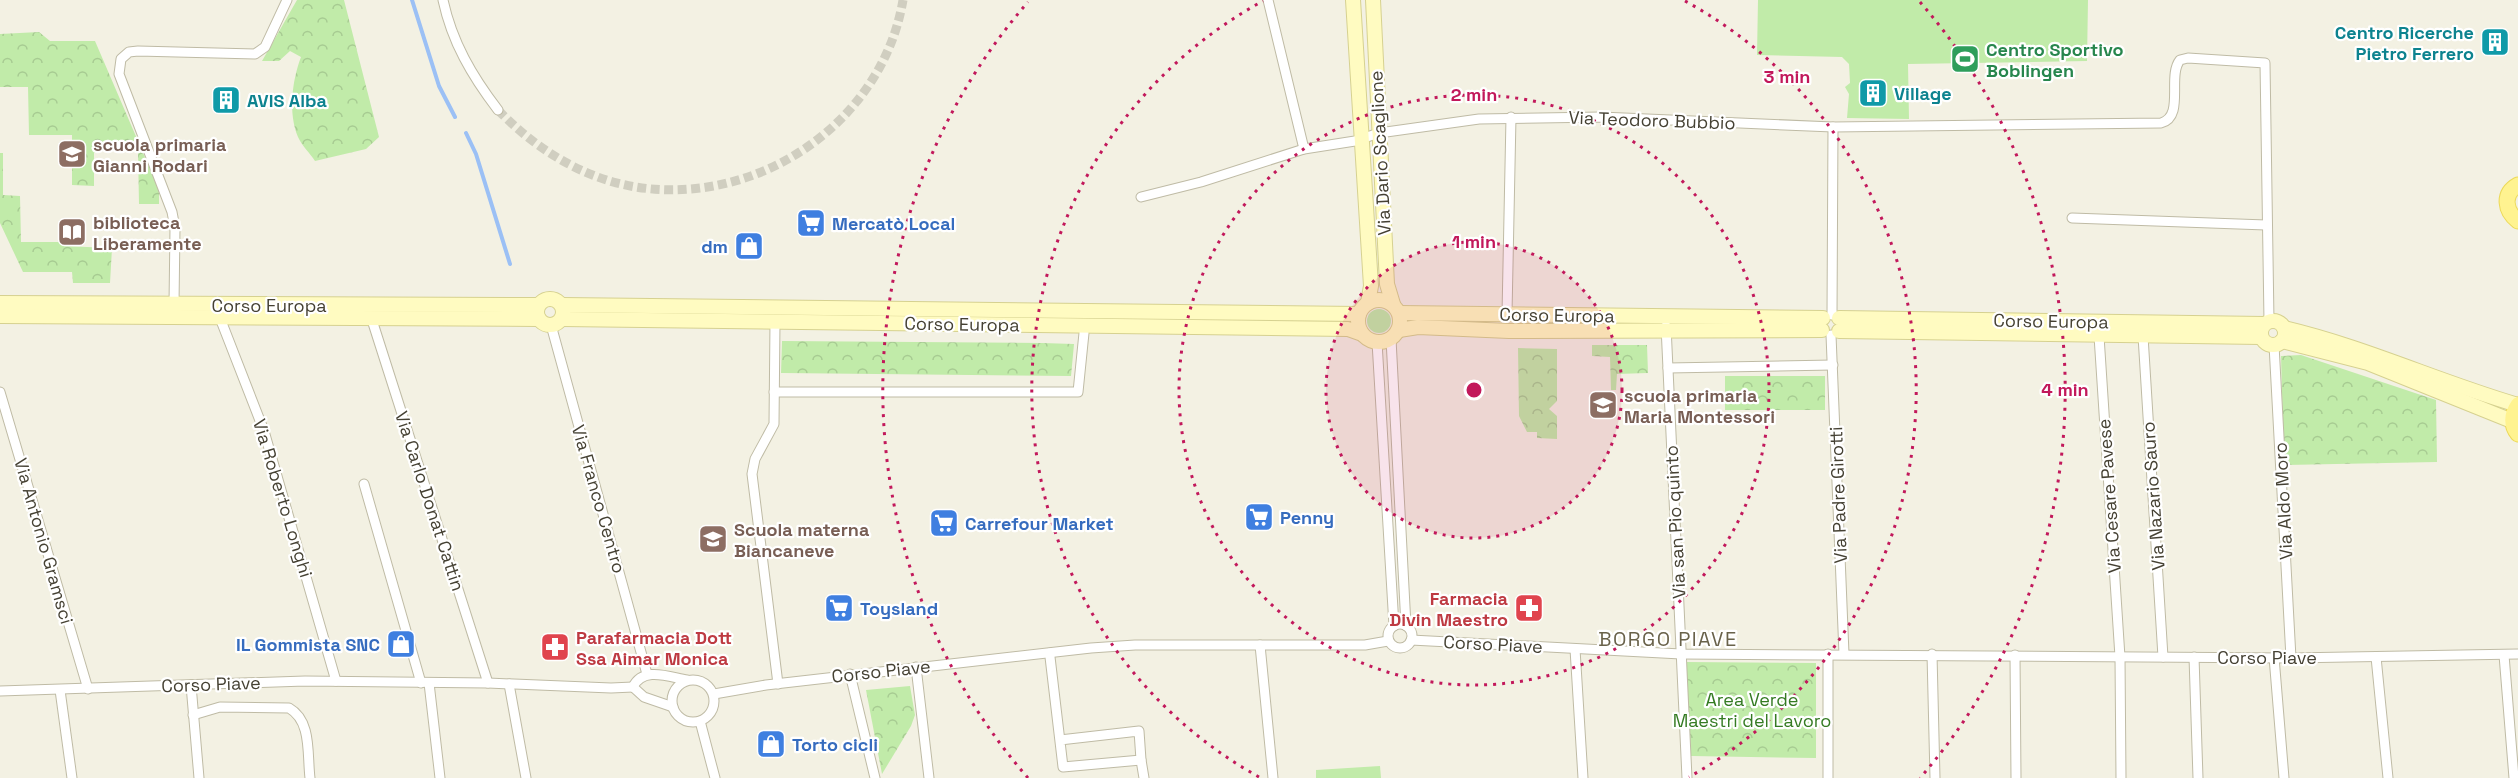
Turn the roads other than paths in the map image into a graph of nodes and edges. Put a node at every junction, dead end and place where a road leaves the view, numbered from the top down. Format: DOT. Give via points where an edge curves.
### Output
graph roads {
  1 [pos="287,0"];
  2 [pos="443,0"];
  3 [pos="1268,0"];
  4 [pos="1353,0"];
  5 [pos="1372,0"];
  6 [pos="498,110"];
  7 [pos="1511,117"];
  8 [pos="1833,127"];
  9 [pos="1379,133"];
  10 [pos="1362,139"];
  11 [pos="1304,149"];
  12 [pos="2518,185"];
  13 [pos="1141,197"];
  14 [pos="2072,218"];
  15 [pos="2518,222"];
  16 [pos="2266,225"];
  17 [pos="0,303"];
  18 [pos="562,304"];
  19 [pos="174,305"];
  20 [pos="1363,308"];
  21 [pos="1396,309"];
  22 [pos="1507,314"];
  23 [pos="0,316"];
  24 [pos="548,317"];
  25 [pos="220,318"];
  26 [pos="372,320"];
  27 [pos="775,322"];
  28 [pos="1831,324"];
  29 [pos="1666,325"];
  30 [pos="2264,327"];
  31 [pos="1084,333"];
  32 [pos="1362,333"];
  33 [pos="2099,336"];
  34 [pos="2143,336"];
  35 [pos="1389,337"];
  36 [pos="2280,338"];
  37 [pos="1833,366"];
  38 [pos="1668,368"];
  39 [pos="0,392"];
  40 [pos="774,392"];
  41 [pos="2518,405"];
  42 [pos="2515,428"];
  43 [pos="364,484"];
  44 [pos="1394,626"];
  45 [pos="1406,626"];
  46 [pos="1412,640"];
  47 [pos="1388,641"];
  48 [pos="1260,645"];
  49 [pos="1575,649"];
  50 [pos="1050,653"];
  51 [pos="1681,654"];
  52 [pos="1828,654"];
  53 [pos="1846,654"];
  54 [pos="1932,654"];
  55 [pos="2518,654"];
  56 [pos="2015,655"];
  57 [pos="2504,655"];
  58 [pos="2120,657"];
  59 [pos="2163,657"];
  60 [pos="2194,657"];
  61 [pos="2274,657"];
  62 [pos="2376,657"];
  63 [pos="2291,658"];
  64 [pos="916,668"];
  65 [pos="646,674"];
  66 [pos="850,674"];
  67 [pos="687,680"];
  68 [pos="336,681"];
  69 [pos="425,683"];
  70 [pos="488,683"];
  71 [pos="509,684"];
  72 [pos="778,684"];
  73 [pos="191,685"];
  74 [pos="633,687"];
  75 [pos="87,689"];
  76 [pos="60,690"];
  77 [pos="0,691"];
  78 [pos="714,694"];
  79 [pos="673,707"];
  80 [pos="193,715"];
  81 [pos="700,721"];
  82 [pos="1060,740"];
  83 [pos="2515,756"];
  84 [pos="1141,760"];
  85 [pos="72,778"];
  86 [pos="199,778"];
  87 [pos="310,778"];
  88 [pos="440,778"];
  89 [pos="526,778"];
  90 [pos="715,778"];
  91 [pos="875,778"];
  92 [pos="929,778"];
  93 [pos="1144,778"];
  94 [pos="1274,778"];
  95 [pos="1583,778"];
  96 [pos="1687,778"];
  97 [pos="1828,778"];
  98 [pos="1935,778"];
  99 [pos="2016,778"];
  100 [pos="2121,778"];
  101 [pos="2198,778"];
  102 [pos="2284,778"];
  103 [pos="2388,778"];
  104 [pos="2514,778"];
  1 -- 19 [label="street" via="265,47 255,54 138,51 121,59 119,74 172,212"];
  2 -- 6 [label="street" via="468,67"];
  3 -- 11 [label="street"];
  4 -- 10 [label="main road, Via Dario Scaglione"];
  5 -- 9 [label="main road, Via Dario Scaglione"];
  7 -- 8 [label="street, Via Teodoro Bubbio"];
  7 -- 9 [label="street, Via Teodoro Bubbio"];
  7 -- 22 [label="street"];
  8 -- 16 [label="street, Via Teodoro Bubbio" via="2161,123 2171,117 2180,60 2265,63"];
  8 -- 28 [label="street, Via Padre Girotti"];
  9 -- 10 [label="street, Via Teodoro Bubbio"];
  9 -- 21 [label="main road, Via Dario Scaglione" via="1386,284"];
  10 -- 11 [label="street, Via Teodoro Bubbio"];
  10 -- 20 [label="main road, Via Dario Scaglione" via="1371,286"];
  11 -- 13 [label="street, Via Teodoro Bubbio"];
  12 -- 15 [label="main road" via="2506,201 2511,216"];
  14 -- 16 [label="street"];
  16 -- 30 [label="street"];
  17 -- 19 [label="main road, Corso Europa"];
  18 -- 20 [label="main road, Corso Europa"];
  18 -- 24 [label="main road"];
  18 -- 24 [label="main road, Corso Europa" via="550,298"];
  19 -- 24 [label="main road, Corso Europa"];
  20 -- 21 [label="main road" via="1380,300"];
  20 -- 32 [label="main road" via="1359,327"];
  21 -- 22 [label="main road, Corso Europa"];
  21 -- 35 [label="main road"];
  22 -- 29 [label="main road, Corso Europa"];
  23 -- 25 [label="main road, Corso Europa"];
  24 -- 26 [label="main road, Corso Europa"];
  24 -- 27 [label="main road, Corso Europa"];
  24 -- 65 [label="street, Via Franco Centro"];
  25 -- 26 [label="main road, Corso Europa"];
  25 -- 68 [label="street, Via Roberto Longhi" via="264,432"];
  26 -- 70 [label="street, Via Carlo Donat Cattin"];
  27 -- 32 [label="main road, Corso Europa" via="1326,328"];
  27 -- 40 [label="street"];
  28 -- 29 [label="main road, Corso Europa"];
  28 -- 30 [label="main road, Corso Europa"];
  28 -- 33 [label="main road, Corso Europa"];
  28 -- 37 [label="street, Via Padre Girotti"];
  29 -- 35 [label="main road, Corso Europa" via="1509,331 1418,327"];
  29 -- 38 [label="street, Via san Pio quinto"];
  30 -- 34 [label="main road, Corso Europa"];
  30 -- 36 [label="main road, Corso Europa" via="2266,343"];
  30 -- 36 [label="main road, Corso Europa" via="2277,321"];
  31 -- 40 [label="street" via="1078,392"];
  32 -- 35 [label="main road"];
  33 -- 34 [label="main road, Corso Europa"];
  33 -- 58 [label="street, Via Cesare Pavese"];
  34 -- 59 [label="street, Via Nazario Sauro"];
  35 -- 44 [label="street"];
  35 -- 45 [label="street"];
  36 -- 41 [label="main road, Corso Europa" via="2371,352"];
  36 -- 42 [label="main road, Corso Europa" via="2368,363"];
  36 -- 63 [label="street, Via Aldo Moro"];
  37 -- 38 [label="street"];
  37 -- 53 [label="street, Via Padre Girotti"];
  38 -- 51 [label="street, Via san Pio quinto"];
  39 -- 75 [label="street, Via Antonio Gramsci"];
  40 -- 72 [label="street" via="774,424 752,474"];
  41 -- 42 [label="main road"];
  43 -- 69 [label="street"];
  44 -- 45 [label="street"];
  44 -- 47 [label="street"];
  45 -- 46 [label="street"];
  46 -- 47 [label="street, Corso Piave" via="1400,649"];
  46 -- 49 [label="street, Corso Piave"];
  47 -- 48 [label="street, Corso Piave" via="1365,645"];
  48 -- 50 [label="street, Corso Piave" via="1135,645"];
  48 -- 94 [label="street"];
  49 -- 51 [label="street, Corso Piave"];
  49 -- 95 [label="street"];
  50 -- 64 [label="street, Corso Piave"];
  50 -- 82 [label="street"];
  51 -- 52 [label="street, Corso Piave"];
  51 -- 96 [label="street, Via san Pio quinto"];
  52 -- 53 [label="street, Corso Piave"];
  52 -- 97 [label="street"];
  53 -- 54 [label="street, Corso Piave"];
  54 -- 56 [label="street, Corso Piave"];
  54 -- 98 [label="street"];
  55 -- 57 [label="street, Corso Piave"];
  56 -- 58 [label="street, Corso Piave"];
  56 -- 99 [label="street"];
  57 -- 62 [label="street, Corso Piave"];
  57 -- 83 [label="street"];
  58 -- 59 [label="street, Corso Piave"];
  58 -- 100 [label="street, Via Cesare Pavese"];
  59 -- 60 [label="street, Corso Piave"];
  60 -- 61 [label="street, Corso Piave"];
  60 -- 101 [label="street"];
  61 -- 63 [label="street, Corso Piave"];
  61 -- 102 [label="street"];
  62 -- 63 [label="street, Corso Piave"];
  62 -- 103 [label="street"];
  64 -- 66 [label="street, Corso Piave"];
  64 -- 92 [label="street"];
  65 -- 67 [label="street"];
  65 -- 74 [label="street"];
  66 -- 72 [label="street, Corso Piave"];
  66 -- 91 [label="street"];
  67 -- 78 [label="street" via="703,682"];
  67 -- 79 [label="street" via="674,691"];
  68 -- 69 [label="street, Corso Piave"];
  68 -- 73 [label="street, Corso Piave"];
  69 -- 70 [label="street, Corso Piave"];
  69 -- 88 [label="street"];
  70 -- 71 [label="street, Corso Piave"];
  71 -- 74 [label="street, Corso Piave"];
  71 -- 89 [label="street"];
  72 -- 78 [label="street, Corso Piave"];
  73 -- 75 [label="street, Corso Piave"];
  73 -- 80 [label="street"];
  74 -- 79 [label="street" via="644,698"];
  75 -- 76 [label="street, Corso Piave"];
  76 -- 77 [label="street, Corso Piave"];
  76 -- 85 [label="street"];
  78 -- 81 [label="street" via="712,711"];
  79 -- 81 [label="street" via="683,719"];
  80 -- 86 [label="street"];
  80 -- 87 [label="street" via="220,707 289,708 305,726"];
  81 -- 90 [label="street"];
  82 -- 84 [label="street" via="1063,767"];
  82 -- 84 [label="street" via="1139,732"];
  83 -- 104 [label="street"];
  84 -- 93 [label="street"];
}
